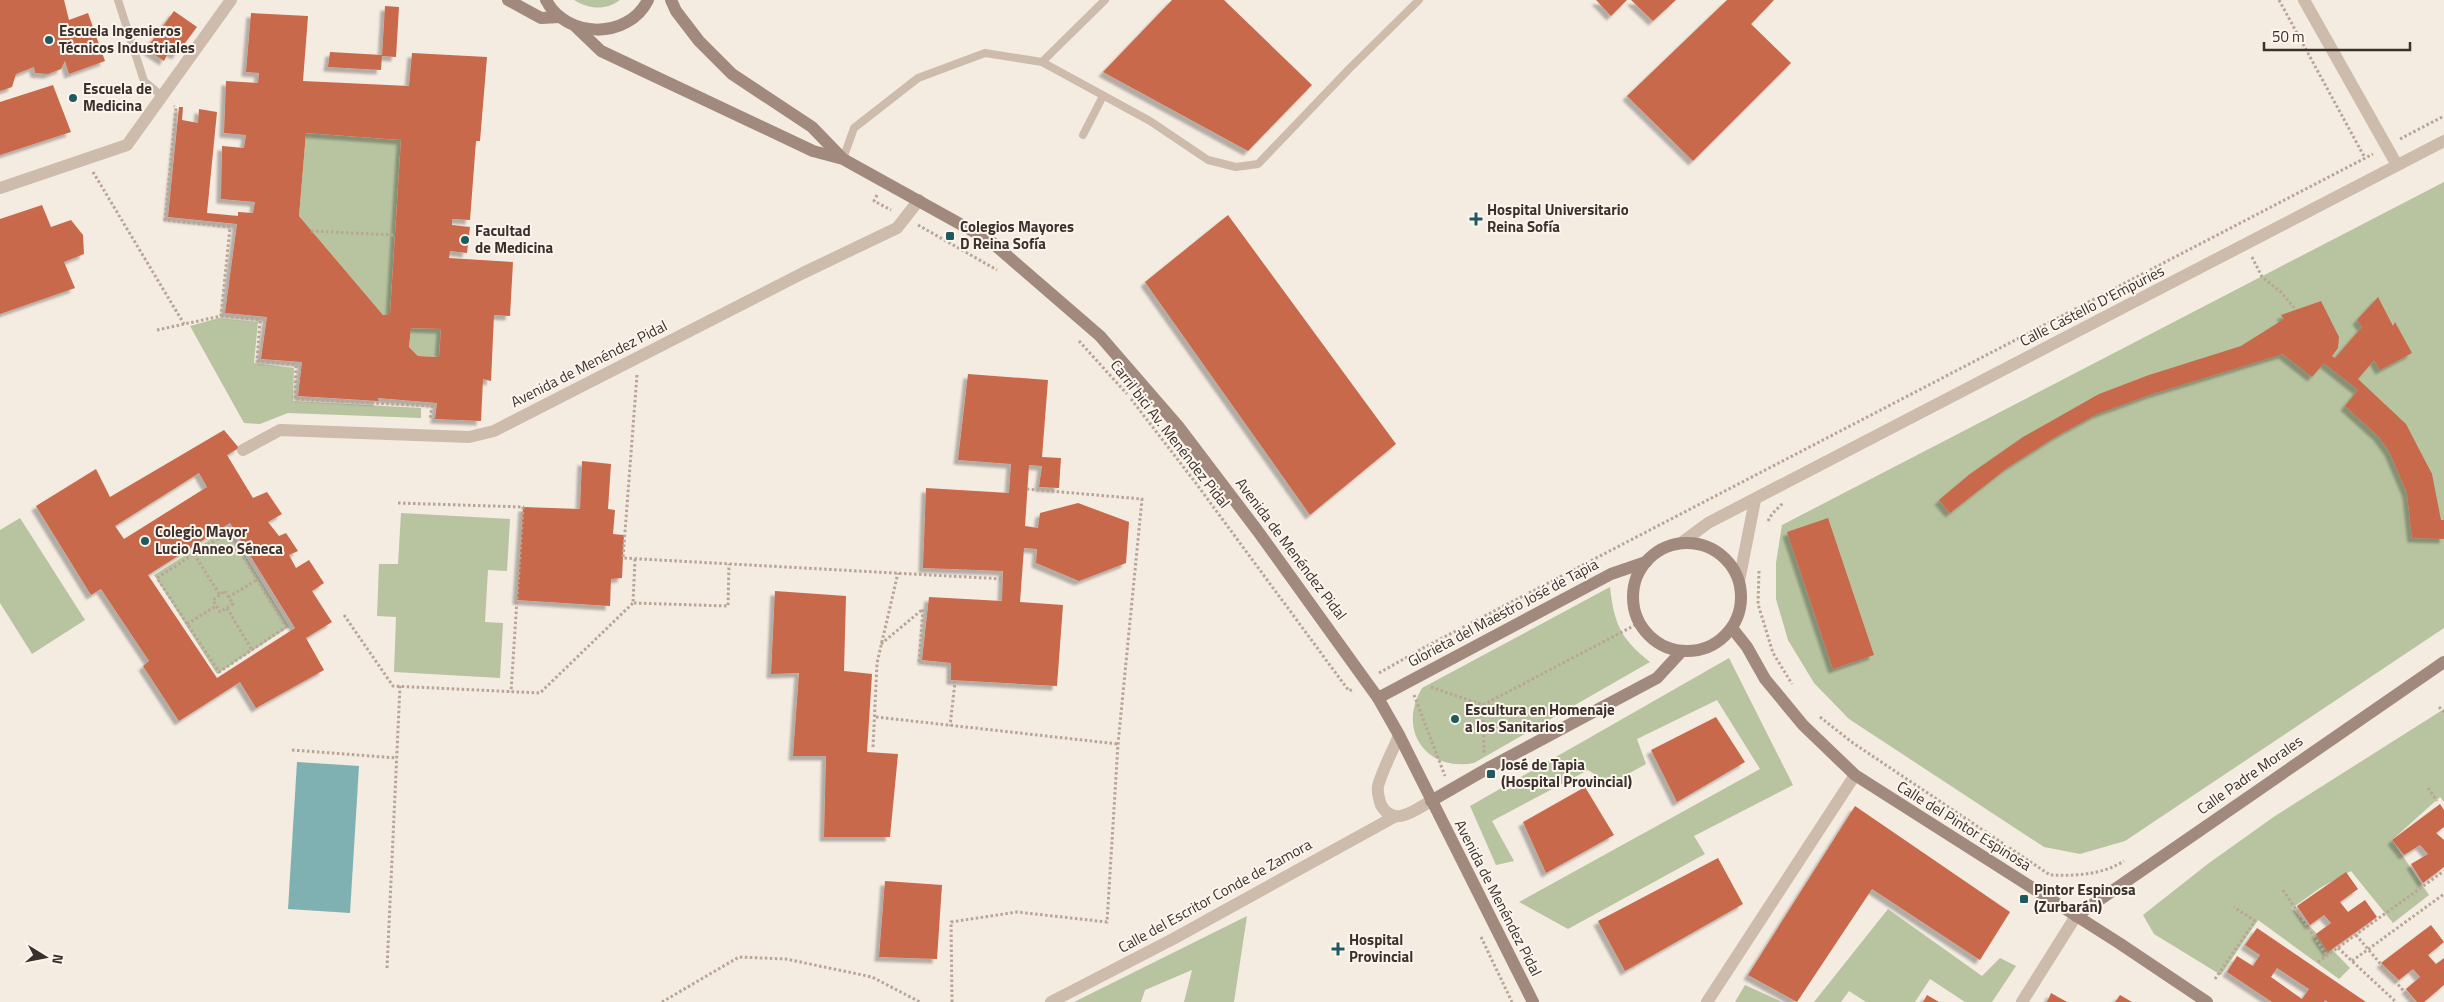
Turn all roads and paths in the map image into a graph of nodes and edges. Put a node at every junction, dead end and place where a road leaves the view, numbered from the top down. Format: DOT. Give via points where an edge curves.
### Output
graph roads {
  1 [pos="118,0"];
  2 [pos="231,0"];
  3 [pos="508,0"];
  4 [pos="546,0"];
  5 [pos="648,0"];
  6 [pos="670,0"];
  7 [pos="1105,0"];
  8 [pos="1419,0"];
  9 [pos="2280,0"];
  10 [pos="2304,0"];
  11 [pos="560,18"];
  12 [pos="576,27"];
  13 [pos="1042,62"];
  14 [pos="162,96"];
  15 [pos="1103,96"];
  16 [pos="2444,116"];
  17 [pos="1083,135"];
  18 [pos="2444,141"];
  19 [pos="2386,146"];
  20 [pos="2365,158"];
  21 [pos="843,159"];
  22 [pos="85,160"];
  23 [pos="2397,165"];
  24 [pos="885,181"];
  25 [pos="0,188"];
  26 [pos="918,200"];
  27 [pos="905,218"];
  28 [pos="311,231"];
  29 [pos="394,235"];
  30 [pos="2246,245"];
  31 [pos="999,271"];
  32 [pos="2296,310"];
  33 [pos="221,316"];
  34 [pos="184,324"];
  35 [pos="157,330"];
  36 [pos="1078,340"];
  37 [pos="639,357"];
  38 [pos="428,434"];
  39 [pos="243,450"];
  40 [pos="1027,489"];
  41 [pos="1789,498"];
  42 [pos="1756,500"];
  43 [pos="398,503"];
  44 [pos="1766,526"];
  45 [pos="1681,543"];
  46 [pos="194,554"];
  47 [pos="635,559"];
  48 [pos="1646,562"];
  49 [pos="729,564"];
  50 [pos="1759,568"];
  51 [pos="898,573"];
  52 [pos="1003,579"];
  53 [pos="257,580"];
  54 [pos="1739,581"];
  55 [pos="220,595"];
  56 [pos="228,597"];
  57 [pos="633,603"];
  58 [pos="216,606"];
  59 [pos="227,608"];
  60 [pos="344,615"];
  61 [pos="1639,623"];
  62 [pos="187,624"];
  63 [pos="1732,628"];
  64 [pos="881,644"];
  65 [pos="252,650"];
  66 [pos="1681,652"];
  67 [pos="2444,662"];
  68 [pos="1422,675"];
  69 [pos="1367,681"];
  70 [pos="400,686"];
  71 [pos="1794,687"];
  72 [pos="511,692"];
  73 [pos="1378,698"];
  74 [pos="1482,706"];
  75 [pos="2439,708"];
  76 [pos="2444,712"];
  77 [pos="1818,715"];
  78 [pos="876,717"];
  79 [pos="950,726"];
  80 [pos="1400,734"];
  81 [pos="1118,744"];
  82 [pos="873,747"];
  83 [pos="292,750"];
  84 [pos="397,758"];
  85 [pos="1490,767"];
  86 [pos="1855,775"];
  87 [pos="2428,788"];
  88 [pos="1431,801"];
  89 [pos="2437,801"];
  90 [pos="1394,817"];
  91 [pos="2132,856"];
  92 [pos="2444,872"];
  93 [pos="2283,890"];
  94 [pos="2444,894"];
  95 [pos="2234,906"];
  96 [pos="2076,916"];
  97 [pos="2356,935"];
  98 [pos="2338,948"];
  99 [pos="2367,948"];
  100 [pos="2327,956"];
  101 [pos="2352,961"];
  102 [pos="2318,962"];
  103 [pos="387,968"];
  104 [pos="2214,979"];
  105 [pos="662,1002"];
  106 [pos="920,1002"];
  107 [pos="952,1002"];
  108 [pos="1051,1002"];
  109 [pos="1533,1002"];
  110 [pos="1707,1002"];
  111 [pos="2022,1002"];
  112 [pos="2207,1002"];
  113 [pos="2396,1002"];
  114 [pos="2413,1002"];
  1 -- 14 [label="lane" via="144,81"];
  2 -- 14 [label="street"];
  3 -- 11 [label="street" via="541,18"];
  4 -- 11 [label="street"];
  5 -- 12 [label="street" via="631,20 614,28 595,31"];
  6 -- 21 [label="street, Avenida de Menéndez Pidal" via="699,41 732,74 812,127"];
  7 -- 13 [label="lane"];
  8 -- 15 [label="lane" via="1258,164 1236,167 1208,160 1150,121"];
  9 -- 20 [label="path"];
  10 -- 19 [label="street"];
  11 -- 12 [label="street"];
  12 -- 21 [label="street, Avenida de Menéndez Pidal" via="601,51 813,151"];
  13 -- 15 [label="lane"];
  13 -- 21 [label="lane" via="985,53 918,78 854,128"];
  14 -- 22 [label="street" via="127,145"];
  14 -- 33 [label="path" via="176,108 165,220 230,227"];
  15 -- 17 [label="lane"];
  16 -- 19 [label="path, Carril bici Av. Menéndez Pidal"];
  18 -- 23 [label="street, Calle Castello D'Empuries"];
  19 -- 20 [label="path, Carril bici Av. Menéndez Pidal"];
  19 -- 23 [label="street"];
  20 -- 69 [label="path, Carril bici Av. Menéndez Pidal" via="1400,660"];
  21 -- 24 [label="street, Avenida de Menéndez Pidal"];
  22 -- 25 [label="street"];
  22 -- 34 [label="path"];
  23 -- 30 [label="street, Calle Castello D'Empuries"];
  24 -- 26 [label="street, Avenida de Menéndez Pidal"];
  24 -- 27 [label="path" via="874,201"];
  26 -- 27 [label="street, Avenida de Menéndez Pidal"];
  26 -- 69 [label="street, Avenida de Menéndez Pidal" via="989,240 1100,336 1178,426"];
  27 -- 31 [label="path"];
  27 -- 37 [label="street, Avenida de Menéndez Pidal" via="897,228"];
  28 -- 29 [label="path"];
  30 -- 32 [label="path" via="2262,276"];
  30 -- 42 [label="street, Calle Castello D'Empuries"];
  33 -- 34 [label="path"];
  33 -- 38 [label="path" via="260,320 257,361 296,365 295,399 432,406"];
  34 -- 35 [label="path"];
  36 -- 69 [label="path, Carril bici Av. Menéndez Pidal" via="1130,398 1189,474 1349,691"];
  37 -- 38 [label="street, Avenida de Menéndez Pidal" via="494,431 469,437"];
  37 -- 47 [label="path" via="623,558"];
  38 -- 39 [label="street, Avenida de Menéndez Pidal" via="280,430"];
  40 -- 81 [label="path" via="1142,498"];
  41 -- 44 [label="path" via="1772,514"];
  42 -- 45 [label="street, Glorieta del Maestro José de Tapia" via="1708,523"];
  42 -- 54 [label="street, Glorieta del Maestro José de Tapia"];
  43 -- 72 [label="path" via="523,507"];
  45 -- 48 [label="street, Glorieta del Maestro José de Tapia" via="1662,549"];
  45 -- 54 [label="street, Glorieta del Maestro José de Tapia" via="1706,546 1718,553 1728,562"];
  46 -- 53 [label="path" via="228,532"];
  46 -- 55 [label="path"];
  46 -- 62 [label="path" via="157,578"];
  47 -- 49 [label="path"];
  47 -- 57 [label="path"];
  48 -- 61 [label="street, Glorieta del Maestro José de Tapia" via="1634,586 1632,600"];
  48 -- 68 [label="street, Glorieta del Maestro José de Tapia" via="1611,574"];
  49 -- 51 [label="path"];
  49 -- 57 [label="path" via="728,606"];
  50 -- 71 [label="path" via="1758,604 1774,653"];
  51 -- 52 [label="path"];
  51 -- 64 [label="path"];
  53 -- 56 [label="path"];
  53 -- 65 [label="path" via="286,627"];
  54 -- 63 [label="street, Glorieta del Maestro José de Tapia" via="1741,604"];
  55 -- 56 [label="path" via="225,591"];
  55 -- 58 [label="path" via="213,600"];
  56 -- 59 [label="path" via="233,604"];
  57 -- 72 [label="path" via="540,693"];
  58 -- 59 [label="path" via="220,612"];
  58 -- 62 [label="path"];
  59 -- 65 [label="path"];
  60 -- 70 [label="path" via="393,686"];
  61 -- 66 [label="street, Glorieta del Maestro José de Tapia" via="1655,642"];
  61 -- 74 [label="path"];
  62 -- 65 [label="path" via="219,672"];
  63 -- 66 [label="street, Glorieta del Maestro José de Tapia" via="1710,647"];
  63 -- 86 [label="street, Calle del Pintor Espinosa" via="1766,680 1803,725"];
  64 -- 78 [label="path" via="877,662"];
  64 -- 79 [label="path" via="923,609 919,662 950,665 949,682 956,682"];
  66 -- 85 [label="street" via="1657,678"];
  67 -- 96 [label="street, Calle Padre Morales"];
  68 -- 73 [label="street, Glorieta del Maestro José de Tapia"];
  68 -- 74 [label="path" via="1427,685"];
  69 -- 73 [label="street, Avenida de Menéndez Pidal"];
  70 -- 72 [label="path"];
  70 -- 84 [label="path"];
  73 -- 80 [label="street, Avenida de Menéndez Pidal"];
  74 -- 85 [label="path" via="1482,750"];
  75 -- 76 [label="path"];
  77 -- 91 [label="path" via="1853,743 2050,875 2075,876 2114,867"];
  78 -- 79 [label="path"];
  78 -- 82 [label="path"];
  79 -- 81 [label="path"];
  80 -- 88 [label="street, Avenida de Menéndez Pidal"];
  80 -- 90 [label="street" via="1378,787 1381,804"];
  81 -- 107 [label="path" via="1107,922 1017,912 951,922"];
  83 -- 84 [label="path"];
  84 -- 103 [label="path"];
  85 -- 88 [label="street"];
  86 -- 96 [label="street, Calle del Pintor Espinosa"];
  86 -- 110 [label="street"];
  87 -- 89 [label="path"];
  88 -- 90 [label="street, Calle del Escritor Conde de Zamora" via="1402,817"];
  88 -- 109 [label="street, Avenida de Menéndez Pidal"];
  90 -- 108 [label="street, Calle del Escritor Conde de Zamora"];
  92 -- 97 [label="path"];
  93 -- 100 [label="path"];
  94 -- 99 [label="path"];
  95 -- 104 [label="path" via="2254,921"];
  96 -- 111 [label="street"];
  96 -- 112 [label="street, Calle del Pintor Espinosa"];
  97 -- 98 [label="path"];
  97 -- 99 [label="path"];
  98 -- 100 [label="path"];
  98 -- 101 [label="path"];
  99 -- 101 [label="path"];
  99 -- 114 [label="path"];
  100 -- 102 [label="path"];
  101 -- 113 [label="path"];
  105 -- 106 [label="path" via="738,957 786,959 872,977"];
}
